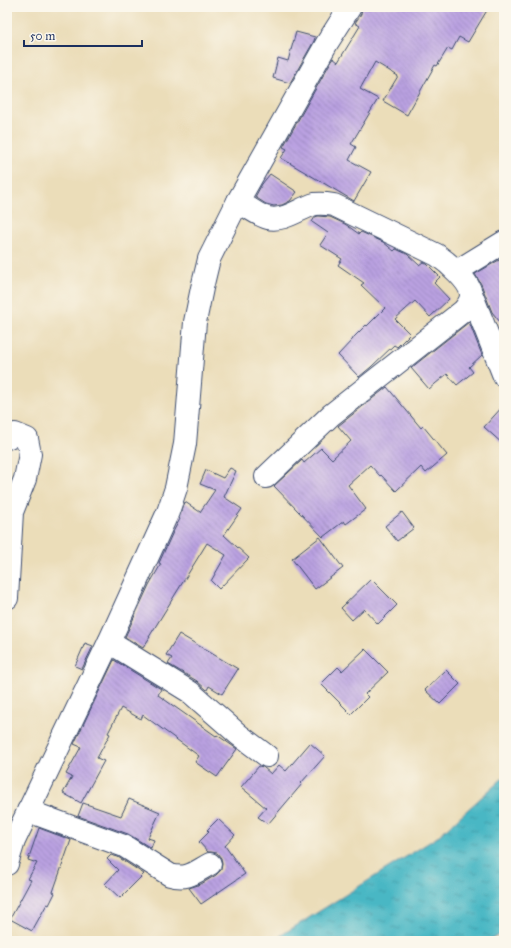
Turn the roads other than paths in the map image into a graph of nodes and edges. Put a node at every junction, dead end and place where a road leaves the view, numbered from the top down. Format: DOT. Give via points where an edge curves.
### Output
graph roads {
  1 [pos="350,7"];
  2 [pos="238,201"];
  3 [pos="504,242"];
  4 [pos="457,272"];
  5 [pos="471,293"];
  6 [pos="504,376"];
  7 [pos="7,438"];
  8 [pos="266,477"];
  9 [pos="7,598"];
  10 [pos="109,642"];
  11 [pos="267,756"];
  12 [pos="28,811"];
  13 [pos="7,864"];
  14 [pos="210,864"];
  1 -- 2 [label="street"];
  2 -- 4 [label="street" via="272,219 315,204 334,205 437,255"];
  2 -- 10 [label="street" via="209,259 202,288 195,322 185,444 176,488 168,512"];
  3 -- 4 [label="street"];
  4 -- 5 [label="street"];
  5 -- 6 [label="street"];
  5 -- 8 [label="street" via="469,303 463,311 331,415"];
  7 -- 9 [label="street" via="15,434 28,439 30,454 25,479 12,512"];
  10 -- 11 [label="street" via="190,692"];
  10 -- 12 [label="street"];
  12 -- 13 [label="street"];
  12 -- 14 [label="street" via="124,846 170,875 187,876"];
}
